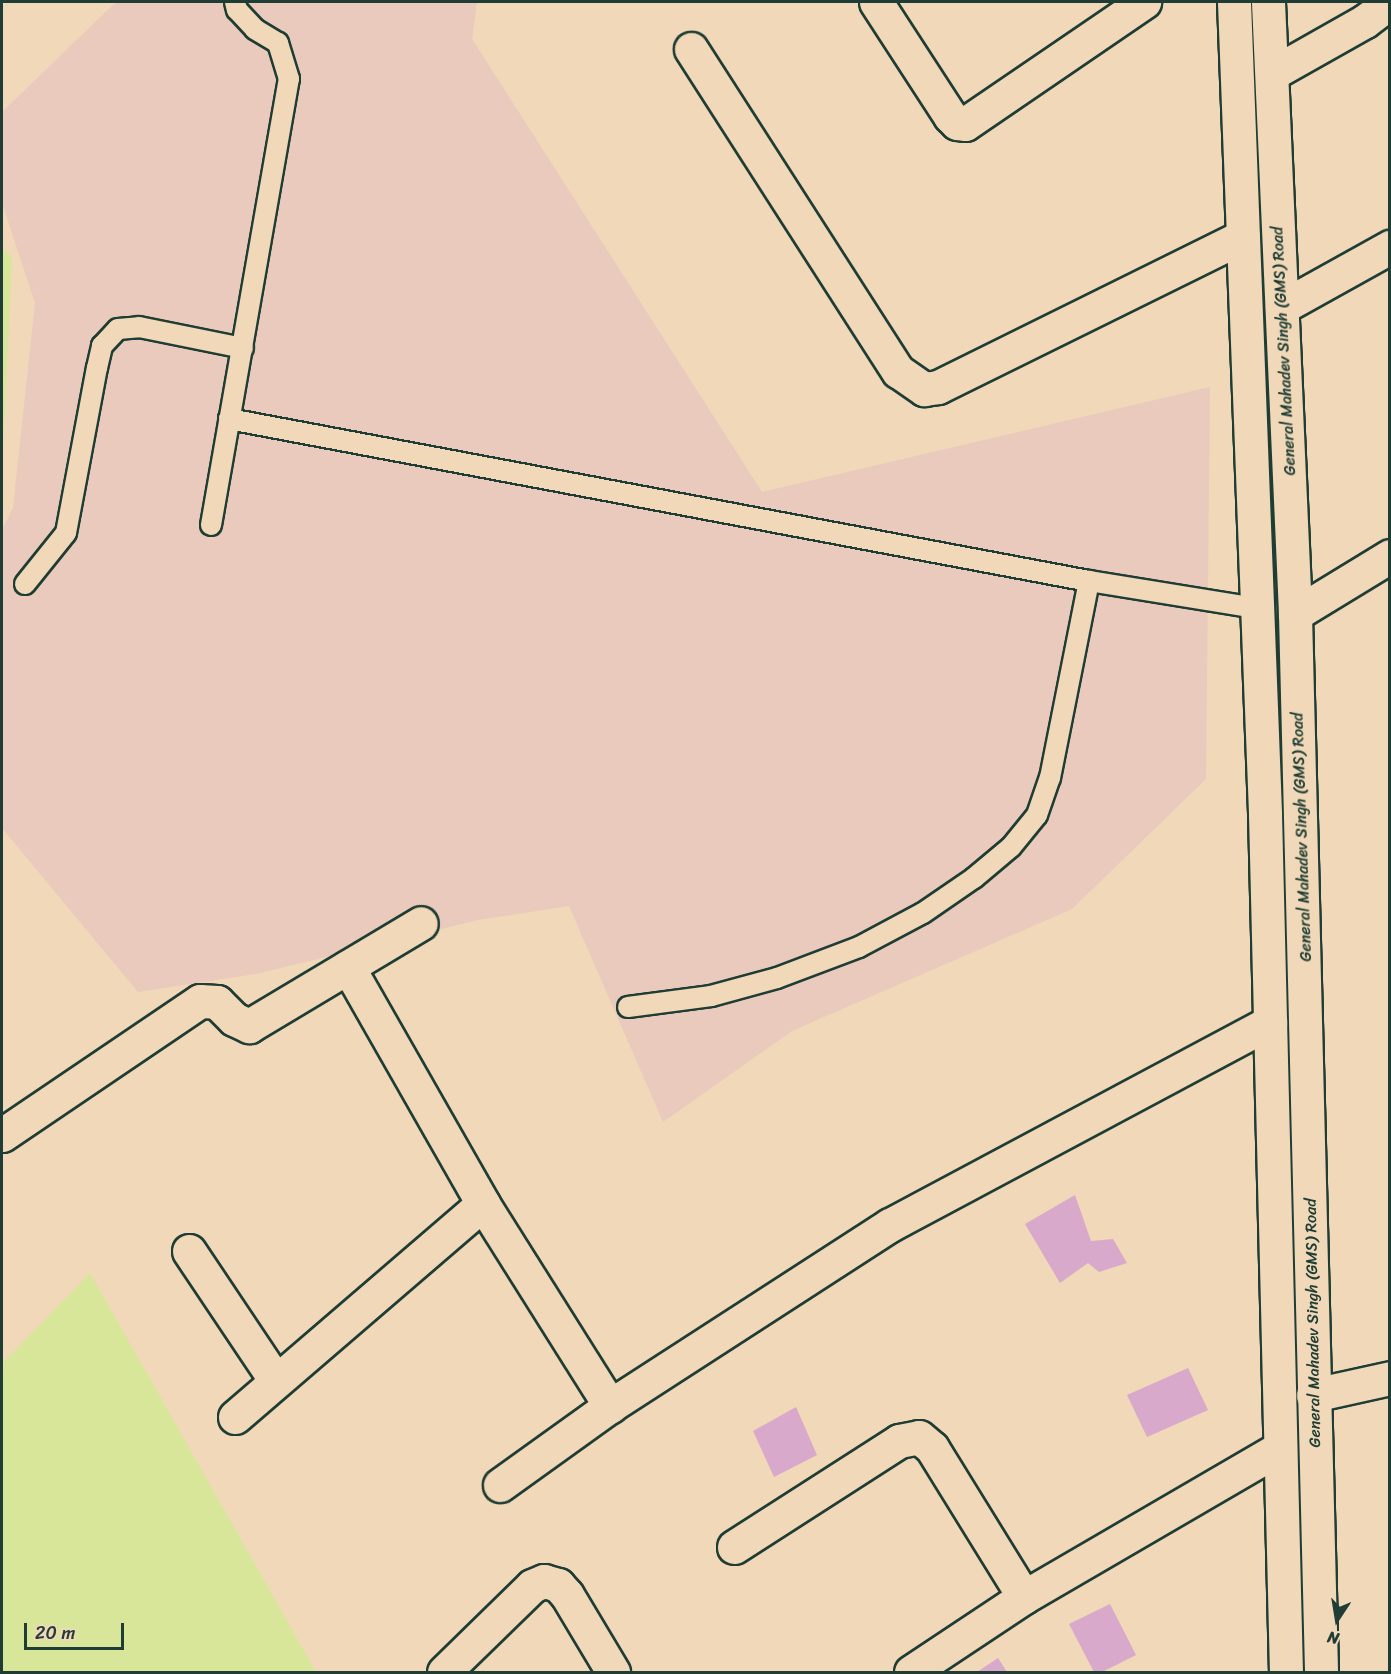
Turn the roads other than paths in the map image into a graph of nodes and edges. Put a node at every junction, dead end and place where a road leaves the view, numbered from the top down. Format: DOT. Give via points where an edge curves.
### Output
graph roads {
  1 [pos="235,2"];
  2 [pos="876,2"];
  3 [pos="1144,2"];
  4 [pos="1234,2"];
  5 [pos="1268,2"];
  6 [pos="1389,2"];
  7 [pos="692,49"];
  8 [pos="1273,73"];
  9 [pos="1243,237"];
  10 [pos="1389,247"];
  11 [pos="1282,307"];
  12 [pos="243,348"];
  13 [pos="229,418"];
  14 [pos="211,525"];
  15 [pos="1389,556"];
  16 [pos="1089,581"];
  17 [pos="24,584"];
  18 [pos="1256,608"];
  19 [pos="1295,614"];
  20 [pos="421,923"];
  21 [pos="348,967"];
  22 [pos="628,1007"];
  23 [pos="1270,1022"];
  24 [pos="2,1136"];
  25 [pos="483,1204"];
  26 [pos="189,1251"];
  27 [pos="1389,1378"];
  28 [pos="276,1381"];
  29 [pos="1313,1395"];
  30 [pos="610,1406"];
  31 [pos="235,1417"];
  32 [pos="1280,1448"];
  33 [pos="500,1485"];
  34 [pos="734,1547"];
  35 [pos="1024,1597"];
  36 [pos="444,1672"];
  37 [pos="613,1672"];
  38 [pos="911,1672"];
  39 [pos="1286,1672"];
  40 [pos="1321,1672"];
  1 -- 12 [label="lane" via="237,10 255,29 278,44 289,80"];
  2 -- 3 [label="street" via="950,116 965,124"];
  4 -- 9 [label="street"];
  5 -- 8 [label="street, General Mahadev Singh (GMS) Road"];
  6 -- 8 [label="street" via="1365,21"];
  7 -- 9 [label="street" via="898,371 924,389 938,387"];
  8 -- 11 [label="street, General Mahadev Singh (GMS) Road"];
  9 -- 18 [label="street"];
  10 -- 11 [label="street"];
  11 -- 19 [label="street, General Mahadev Singh (GMS) Road"];
  12 -- 13 [label="lane"];
  12 -- 17 [label="lane" via="139,327 118,329 102,346 66,533"];
  13 -- 14 [label="lane"];
  13 -- 16 [label="lane"];
  15 -- 19 [label="street"];
  16 -- 18 [label="lane"];
  16 -- 22 [label="lane" via="1050,778 1037,815 1011,847 923,913 859,947 777,978 722,993"];
  18 -- 23 [label="street"];
  19 -- 29 [label="street, General Mahadev Singh (GMS) Road"];
  20 -- 21 [label="street"];
  21 -- 24 [label="street" via="249,1026 234,1019 217,1002 200,1001"];
  21 -- 25 [label="street"];
  23 -- 30 [label="street" via="890,1225"];
  23 -- 32 [label="street"];
  25 -- 28 [label="street"];
  25 -- 30 [label="street"];
  26 -- 28 [label="street"];
  27 -- 29 [label="street"];
  28 -- 31 [label="street"];
  29 -- 40 [label="street, General Mahadev Singh (GMS) Road"];
  30 -- 33 [label="street"];
  32 -- 35 [label="street"];
  32 -- 39 [label="street"];
  34 -- 35 [label="street" via="899,1441 919,1437 932,1448"];
  35 -- 38 [label="street"];
  36 -- 37 [label="street" via="532,1586 544,1581 558,1585 567,1595"];
}
